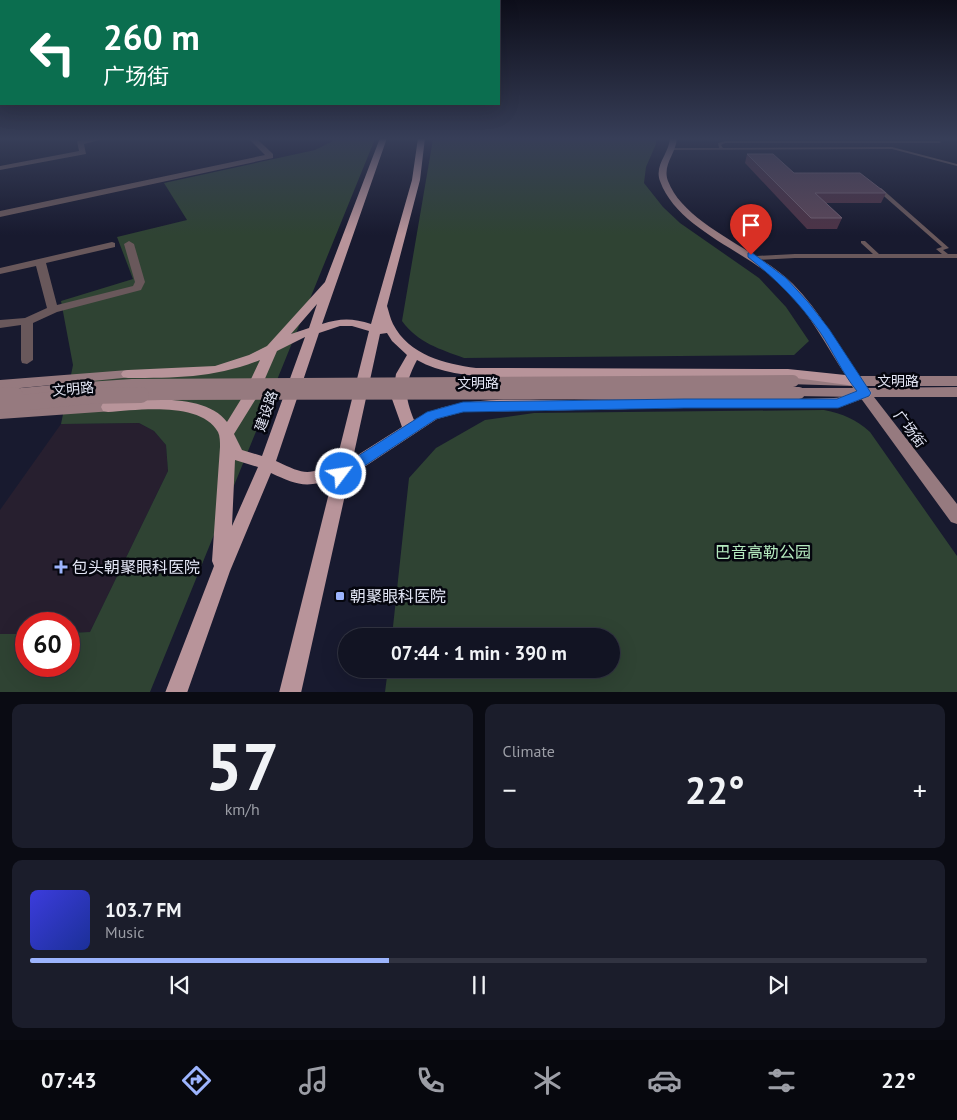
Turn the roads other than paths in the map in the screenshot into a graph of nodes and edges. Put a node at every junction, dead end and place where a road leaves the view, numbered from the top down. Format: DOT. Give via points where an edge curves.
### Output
graph roads {
  1 [pos="203,170"];
  2 [pos="372,170"];
  3 [pos="417,170"];
  4 [pos="662,170"];
  5 [pos="874,185"];
  6 [pos="0,214"];
  7 [pos="863,242"];
  8 [pos="129,244"];
  9 [pos="112,245"];
  10 [pos="877,255"];
  11 [pos="948,256"];
  12 [pos="957,256"];
  13 [pos="756,258"];
  14 [pos="40,261"];
  15 [pos="0,271"];
  16 [pos="331,281"];
  17 [pos="381,306"];
  18 [pos="53,310"];
  19 [pos="27,321"];
  20 [pos="0,324"];
  21 [pos="375,330"];
  22 [pos="314,331"];
  23 [pos="396,336"];
  24 [pos="272,347"];
  25 [pos="414,354"];
  26 [pos="27,360"];
  27 [pos="957,380"];
  28 [pos="855,381"];
  29 [pos="0,385"];
  30 [pos="796,387"];
  31 [pos="957,392"];
  32 [pos="865,393"];
  33 [pos="0,396"];
  34 [pos="0,405"];
  35 [pos="0,414"];
  36 [pos="410,429"];
  37 [pos="227,434"];
  38 [pos="267,464"];
  39 [pos="342,468"];
  40 [pos="957,517"];
  41 [pos="220,571"];
  42 [pos="176,692"];
  43 [pos="290,692"];
  1 -- 6 [label="street"];
  2 -- 16 [label="main road, 建设路"];
  3 -- 17 [label="main road"];
  4 -- 13 [label="main road, 广场街" via="674,199 699,222"];
  5 -- 11 [label="lane" via="946,248 939,249"];
  7 -- 10 [label="lane"];
  8 -- 18 [label="street" via="140,282 137,288"];
  9 -- 14 [label="street"];
  10 -- 11 [label="lane"];
  10 -- 13 [label="lane"];
  11 -- 12 [label="lane"];
  13 -- 28 [label="main road, 广场街" via="804,304"];
  14 -- 15 [label="street"];
  14 -- 18 [label="street"];
  16 -- 22 [label="main road, 建设路"];
  16 -- 24 [label="main road"];
  17 -- 21 [label="main road"];
  17 -- 23 [label="main road"];
  18 -- 19 [label="street"];
  19 -- 20 [label="street"];
  19 -- 26 [label="street"];
  21 -- 22 [label="main road" via="347,321"];
  21 -- 23 [label="main road"];
  21 -- 39 [label="main road"];
  22 -- 24 [label="main road"];
  22 -- 38 [label="main road, 建设路"];
  23 -- 25 [label="main road"];
  24 -- 29 [label="main road, 文明路" via="246,361 216,370"];
  24 -- 37 [label="main road" via="250,397"];
  25 -- 28 [label="main road" via="442,367 480,373 788,373"];
  25 -- 36 [label="main road" via="403,374 399,399"];
  27 -- 28 [label="main road, 文明路"];
  28 -- 30 [label="main road, 文明路"];
  28 -- 32 [label="main road, 广场街"];
  30 -- 32 [label="main road, 文明路"];
  30 -- 33 [label="main road, 文明路, bridge" via="110,385"];
  30 -- 34 [label="main road, 文明路, bridge" via="161,394 88,396"];
  31 -- 32 [label="main road, 文明路"];
  32 -- 36 [label="main road" via="838,403 463,407 432,416"];
  32 -- 40 [label="main road, 广场街"];
  35 -- 37 [label="main road, 文明路" via="166,405 200,410 223,426"];
  36 -- 39 [label="main road"];
  37 -- 38 [label="main road" via="236,454"];
  37 -- 41 [label="main road"];
  38 -- 39 [label="main road" via="302,480"];
  38 -- 41 [label="main road, 建设路"];
  39 -- 43 [label="main road"];
  41 -- 42 [label="main road, 建设路"];
}
